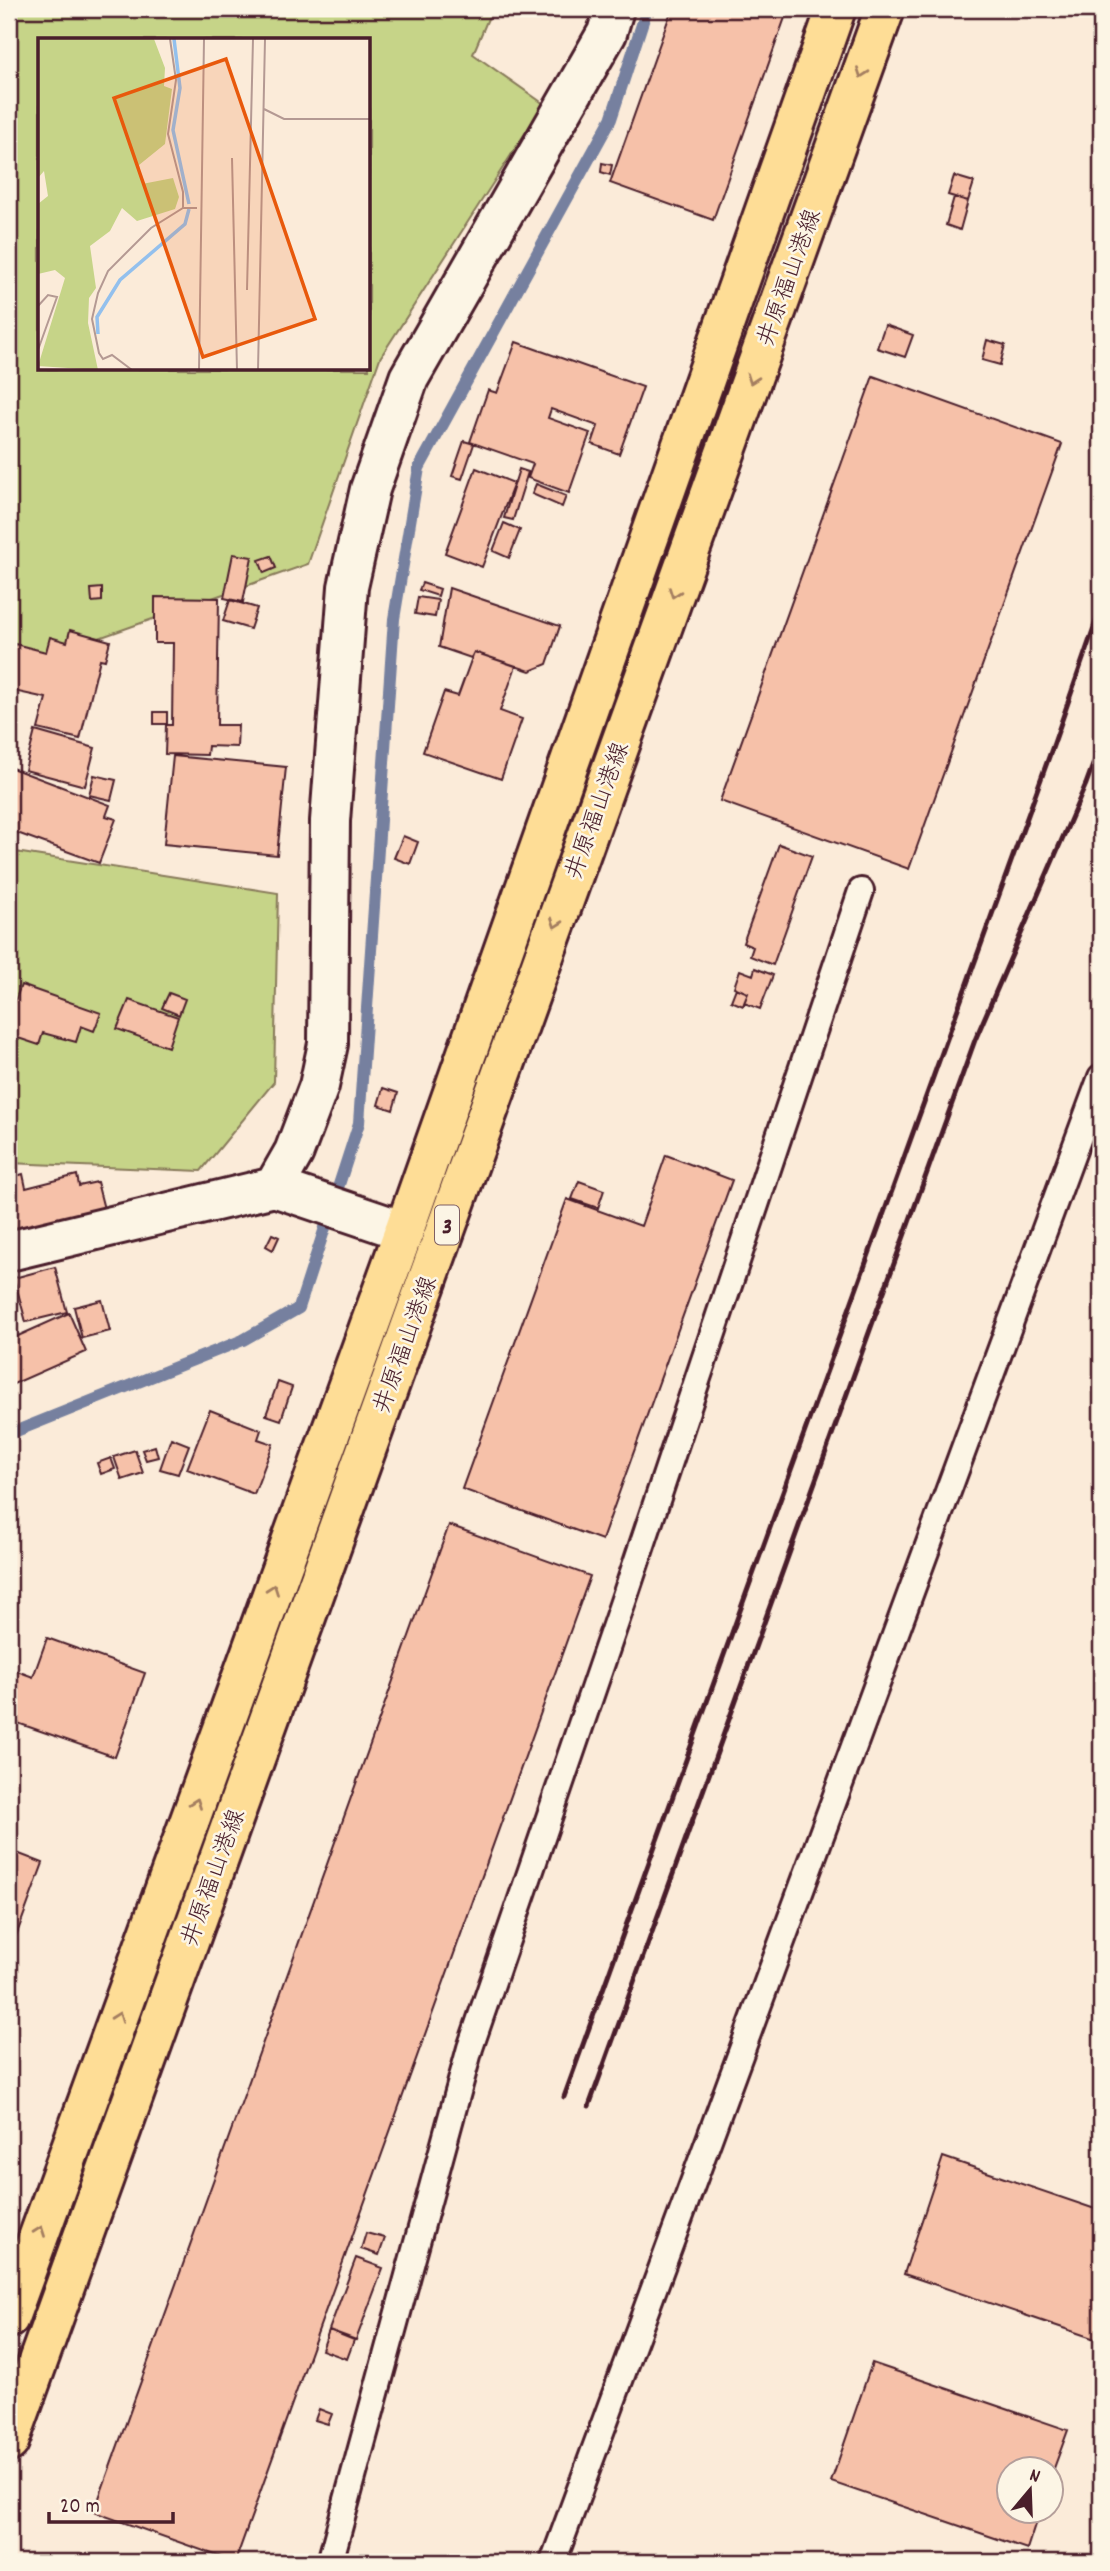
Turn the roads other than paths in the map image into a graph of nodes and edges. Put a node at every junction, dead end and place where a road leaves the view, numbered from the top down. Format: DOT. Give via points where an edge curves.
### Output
graph roads {
  1 [pos="614,9"];
  2 [pos="836,9"];
  3 [pos="885,9"];
  4 [pos="861,891"];
  5 [pos="1101,1077"];
  6 [pos="284,1191"];
  7 [pos="404,1231"];
  8 [pos="9,1251"];
  9 [pos="9,2318"];
  10 [pos="9,2442"];
  11 [pos="330,2562"];
  12 [pos="553,2562"];
  1 -- 6 [label="street" via="607,33 409,378 370,489 348,587 330,821 328,1044"];
  2 -- 7 [label="main road, 井原福山港線 / 3"];
  3 -- 10 [label="main road, 井原福山港線 / 3, one-way"];
  4 -- 11 [label="lane" via="470,2048"];
  5 -- 12 [label="lane"];
  6 -- 7 [label="street"];
  6 -- 8 [label="street"];
  9 -- 7 [label="main road, 井原福山港線 / 3, one-way"];
}
